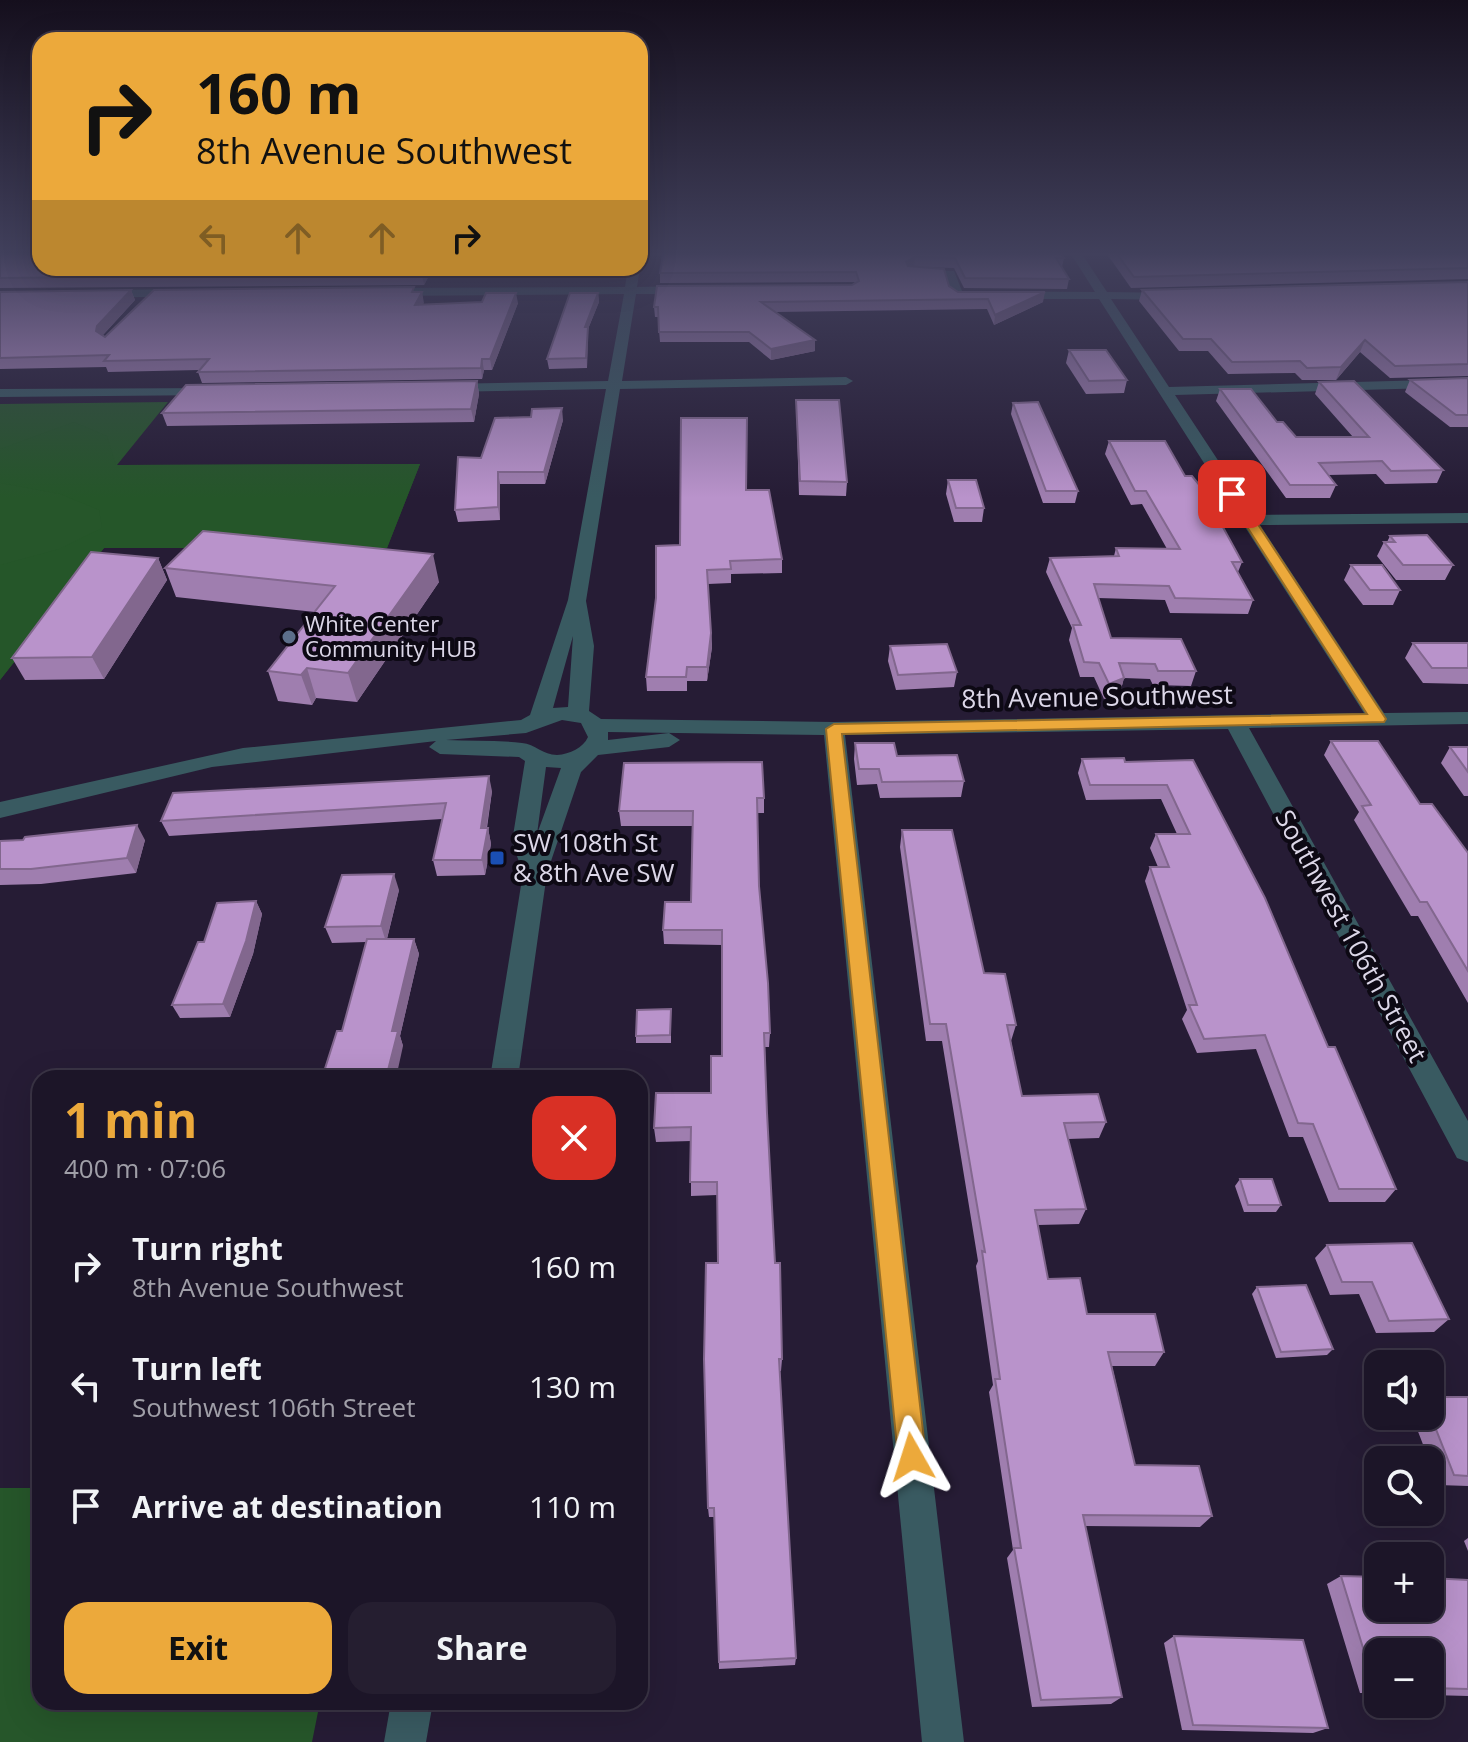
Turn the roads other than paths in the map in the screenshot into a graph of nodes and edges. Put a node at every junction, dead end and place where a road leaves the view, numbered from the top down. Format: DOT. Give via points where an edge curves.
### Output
graph roads {
  1 [pos="622,335"];
  2 [pos="1128,335"];
  3 [pos="846,381"];
  4 [pos="1468,383"];
  5 [pos="613,387"];
  6 [pos="433,389"];
  7 [pos="227,391"];
  8 [pos="1165,391"];
  9 [pos="0,393"];
  10 [pos="1468,518"];
  11 [pos="1249,520"];
  12 [pos="577,600"];
  13 [pos="1468,718"];
  14 [pos="587,719"];
  15 [pos="1378,719"];
  16 [pos="533,721"];
  17 [pos="1235,722"];
  18 [pos="834,729"];
  19 [pos="726,730"];
  20 [pos="334,743"];
  21 [pos="586,753"];
  22 [pos="530,755"];
  23 [pos="0,810"];
  24 [pos="535,873"];
  25 [pos="505,1070"];
  26 [pos="1468,1149"];
  27 [pos="411,1710"];
  28 [pos="405,1742"];
  29 [pos="943,1742"];
  1 -- 5 [label="street"];
  2 -- 8 [label="street"];
  3 -- 5 [label="street"];
  4 -- 8 [label="street"];
  5 -- 6 [label="street"];
  5 -- 12 [label="street"];
  7 -- 9 [label="street"];
  8 -- 11 [label="street"];
  10 -- 11 [label="street"];
  11 -- 15 [label="street"];
  12 -- 14 [label="street"];
  12 -- 16 [label="street"];
  13 -- 15 [label="street, 8th Avenue Southwest"];
  14 -- 16 [label="street, 8th Avenue Southwest" via="559,712"];
  14 -- 19 [label="street, 8th Avenue Southwest"];
  14 -- 21 [label="street" via="599,737"];
  15 -- 17 [label="street, 8th Avenue Southwest"];
  16 -- 20 [label="street, 8th Avenue Southwest"];
  16 -- 22 [label="street" via="520,738"];
  17 -- 18 [label="street, 8th Avenue Southwest"];
  17 -- 26 [label="street, Southwest 106th Street"];
  18 -- 19 [label="street, 8th Avenue Southwest"];
  18 -- 29 [label="street"];
  19 -- 21 [label="street, 8th Avenue Southwest"];
  20 -- 22 [label="street, 8th Avenue Southwest"];
  20 -- 23 [label="street, 8th Avenue Southwest" via="160,770"];
  21 -- 22 [label="street, 8th Avenue Southwest" via="557,762"];
  21 -- 24 [label="street" via="570,771"];
  22 -- 24 [label="street" via="524,842"];
  24 -- 25 [label="street"];
  27 -- 28 [label="street"];
}
